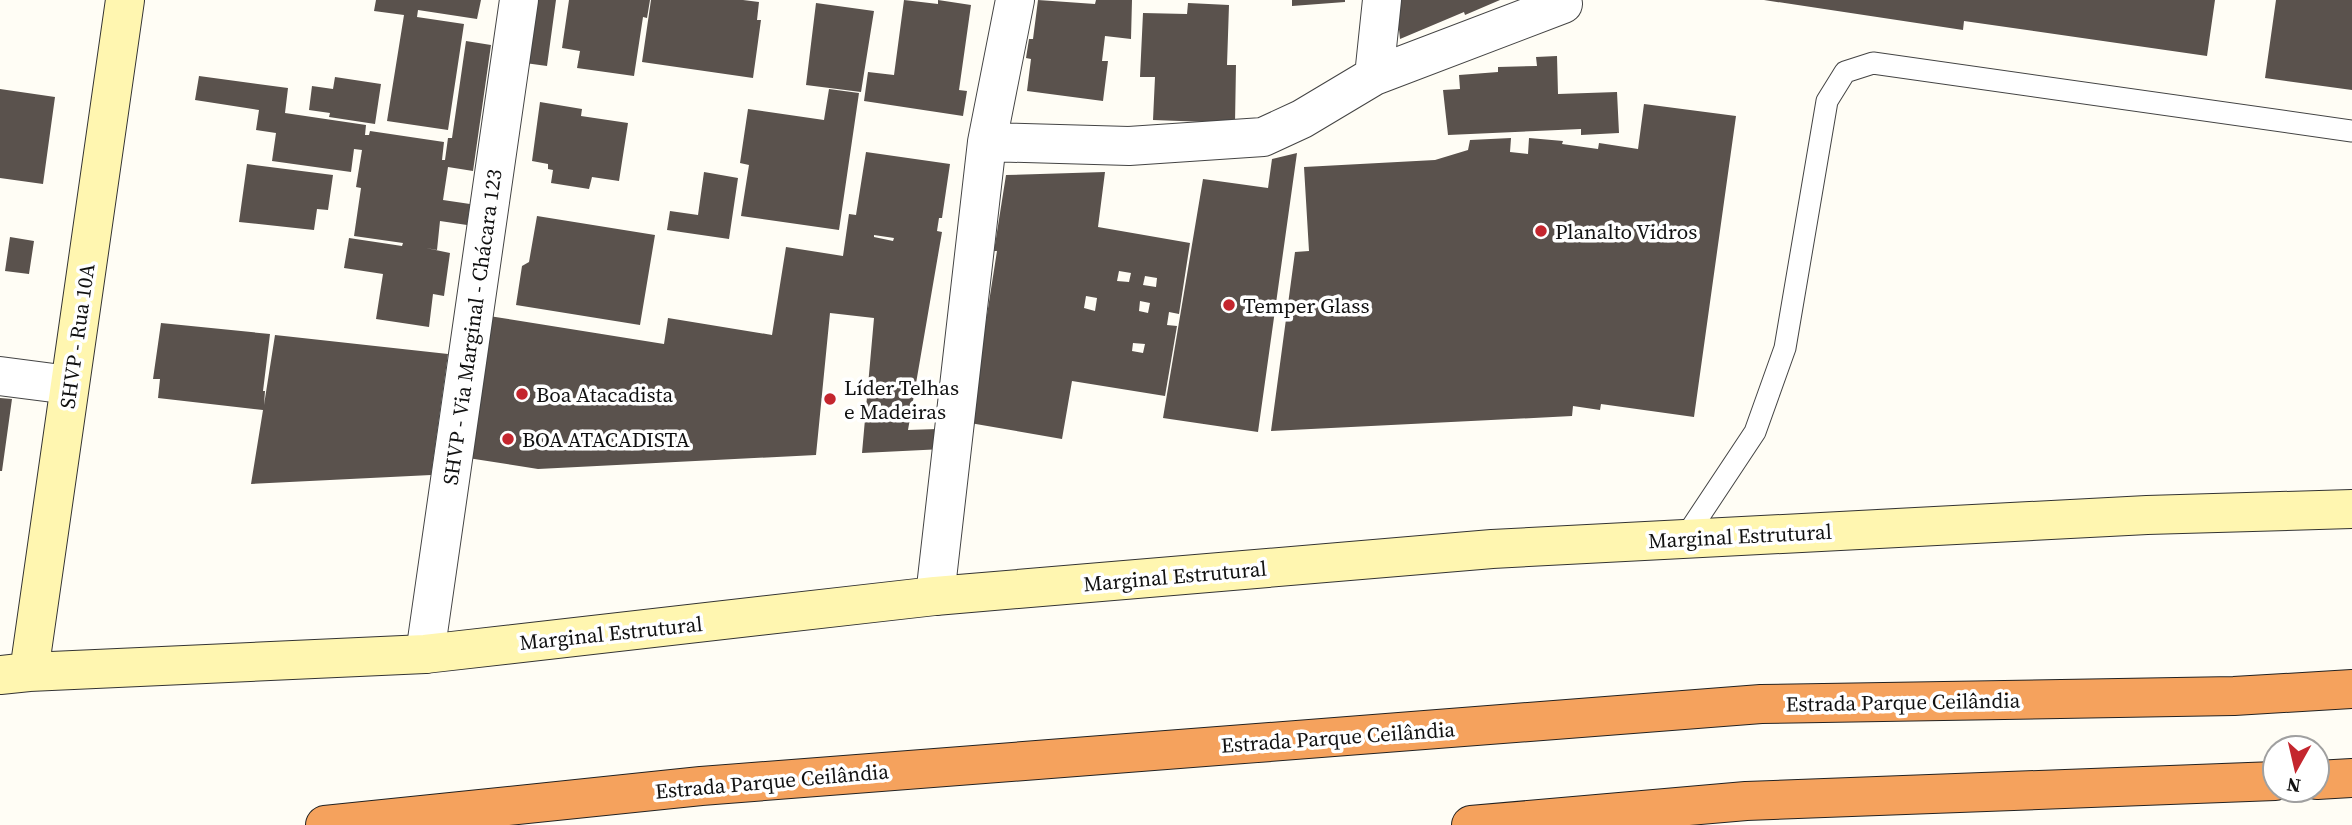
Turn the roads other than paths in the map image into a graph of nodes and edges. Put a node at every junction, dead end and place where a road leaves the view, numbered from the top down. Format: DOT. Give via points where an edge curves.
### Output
graph roads {
  1 [pos="125,0"];
  2 [pos="519,0"];
  3 [pos="1015,0"];
  4 [pos="1382,0"];
  5 [pos="1563,4"];
  6 [pos="1374,76"];
  7 [pos="2352,131"];
  8 [pos="987,142"];
  9 [pos="0,376"];
  10 [pos="69,385"];
  11 [pos="2352,509"];
  12 [pos="1684,539"];
  13 [pos="935,596"];
  14 [pos="425,654"];
  15 [pos="14,673"];
  16 [pos="2352,689"];
  17 [pos="2352,778"];
  18 [pos="2331,779"];
  19 [pos="2261,782"];
  20 [pos="326,825"];
  21 [pos="1471,825"];
  1 -- 10 [label="main road, SHVP - Rua 10A"];
  2 -- 14 [label="street, SHVP - Via Marginal - Chácara 123"];
  3 -- 8 [label="street"];
  4 -- 6 [label="street"];
  5 -- 6 [label="street"];
  6 -- 8 [label="street" via="1263,137 1129,146"];
  7 -- 12 [label="lane" via="1873,63 1846,72 1827,101 1784,348 1761,416"];
  8 -- 13 [label="street"];
  9 -- 10 [label="street"];
  10 -- 15 [label="main road, SHVP - Rua 10A"];
  11 -- 12 [label="main road, Marginal Estrutural" via="2147,514"];
  12 -- 13 [label="main road, Marginal Estrutural" via="1492,549"];
  13 -- 14 [label="main road, Marginal Estrutural"];
  14 -- 15 [label="main road, Marginal Estrutural"];
  16 -- 20 [label="highway, Estrada Parque Ceilândia" via="2234,696 1761,704 715,785"];
  17 -- 18 [label="highway"];
  19 -- 21 [label="highway" via="1746,801"];
}
